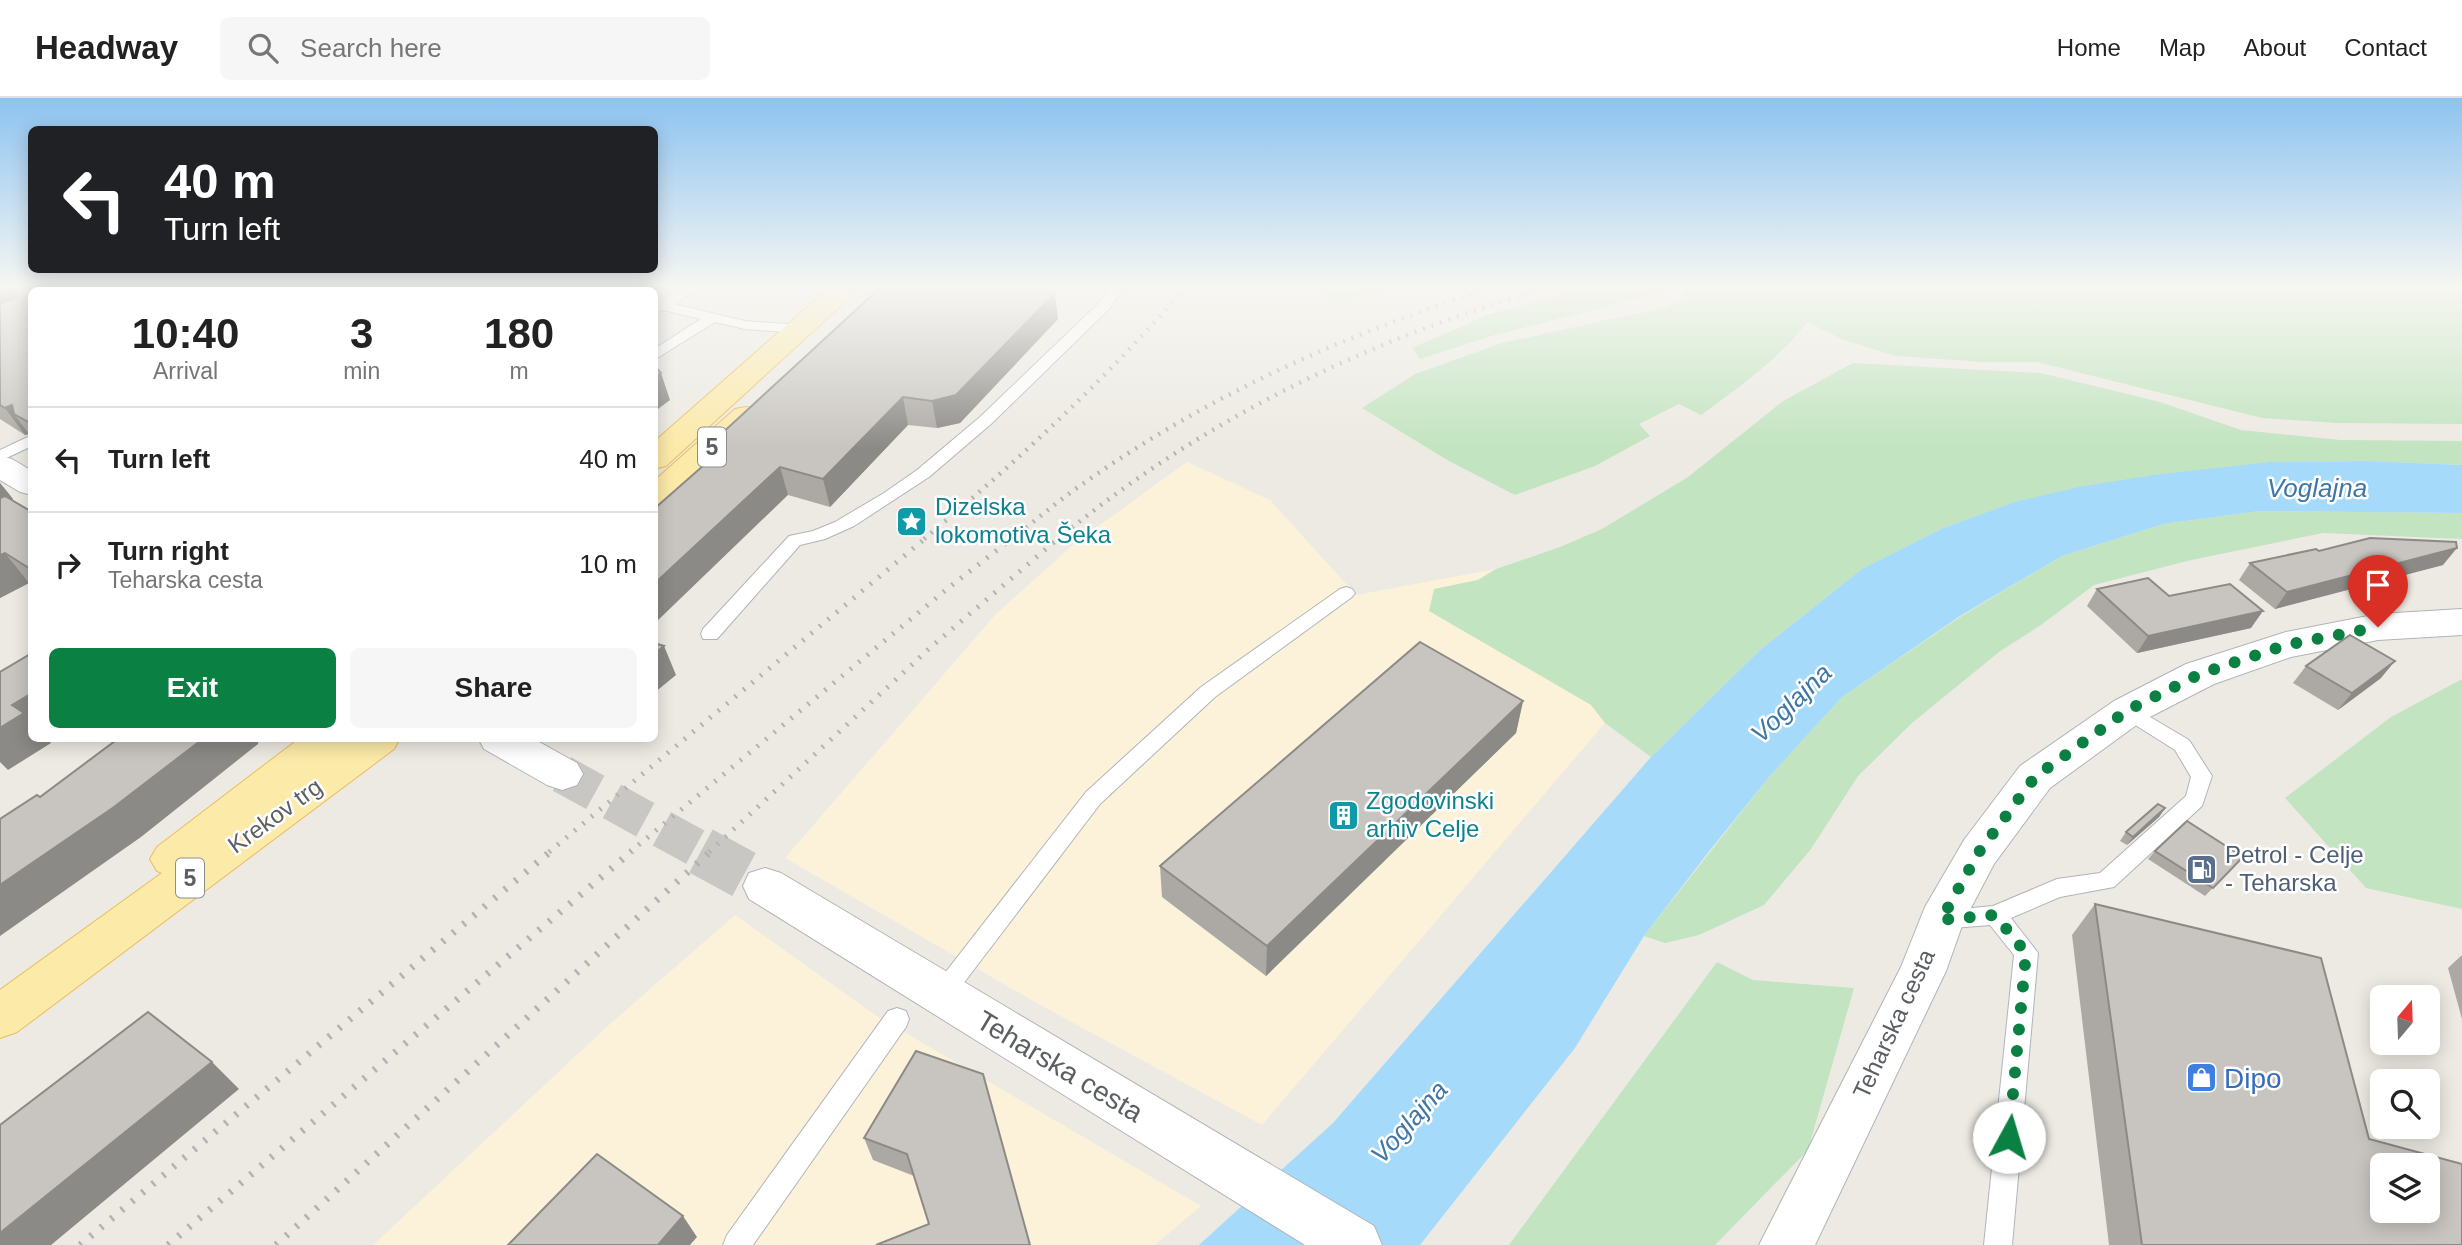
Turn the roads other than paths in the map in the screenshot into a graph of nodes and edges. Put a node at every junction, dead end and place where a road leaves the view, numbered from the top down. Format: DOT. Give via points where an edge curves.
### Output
graph roads {
  1 [pos="808,340"];
  2 [pos="678,341"];
  3 [pos="1069,341"];
  4 [pos="658,353"];
  5 [pos="769,394"];
  6 [pos="28,442"];
  7 [pos="0,456"];
  8 [pos="658,456"];
  9 [pos="0,466"];
  10 [pos="658,496"];
  11 [pos="28,501"];
  12 [pos="1346,593"];
  13 [pos="2462,622"];
  14 [pos="710,634"];
  15 [pos="2128,710"];
  16 [pos="324,742"];
  17 [pos="375,742"];
  18 [pos="505,742"];
  19 [pos="562,774"];
  20 [pos="765,886"];
  21 [pos="1995,915"];
  22 [pos="1941,920"];
  23 [pos="0,984"];
  24 [pos="942,994"];
  25 [pos="0,1017"];
  26 [pos="897,1019"];
  27 [pos="737,1245"];
  28 [pos="1356,1245"];
  29 [pos="1786,1245"];
  30 [pos="1998,1245"];
  1 -- 8 [label="main road, 5"];
  2 -- 4 [label="lane"];
  3 -- 14 [label="lane" via="995,414 878,506 834,529 795,540"];
  5 -- 10 [label="main road, 5"];
  6 -- 7 [label="lane"];
  9 -- 11 [label="street"];
  12 -- 24 [label="lane" via="1208,692 1093,798"];
  13 -- 15 [label="street, Teharska cesta" via="2378,627 2286,645 2200,674"];
  15 -- 21 [label="lane" via="2182,745 2202,776 2195,800 2106,881 2057,888"];
  15 -- 22 [label="street, Teharska cesta" via="2035,777 1979,852"];
  16 -- 23 [label="main road, Krekov trg / 5"];
  17 -- 25 [label="main road, Krekov trg / 5"];
  18 -- 19 [label="street"];
  20 -- 24 [label="street, Teharska cesta"];
  21 -- 22 [label="lane"];
  21 -- 30 [label="lane" via="2026,953"];
  22 -- 29 [label="street, Teharska cesta" via="1923,971"];
  24 -- 28 [label="street, Teharska cesta"];
  26 -- 27 [label="lane"];
}
